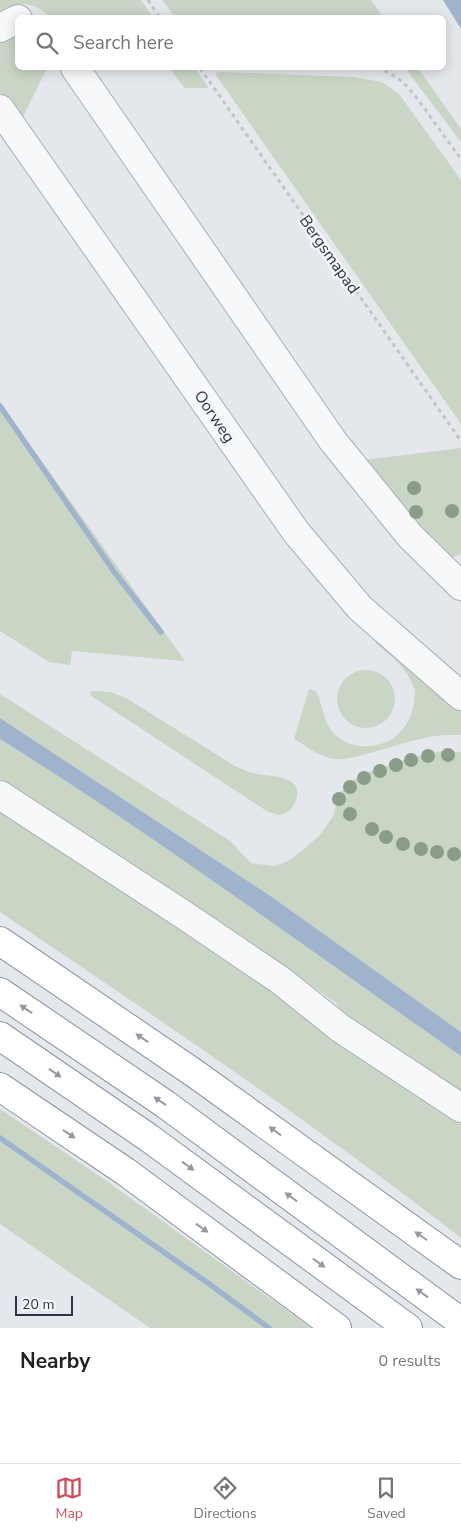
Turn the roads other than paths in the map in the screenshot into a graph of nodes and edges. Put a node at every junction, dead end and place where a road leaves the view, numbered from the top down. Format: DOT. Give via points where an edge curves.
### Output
graph roads {
  1 [pos="15,21"];
  2 [pos="0,28"];
  3 [pos="76,70"];
  4 [pos="0,109"];
  5 [pos="461,586"];
  6 [pos="461,696"];
  7 [pos="0,795"];
  8 [pos="0,941"];
  9 [pos="0,992"];
  10 [pos="0,1036"];
  11 [pos="0,1087"];
  12 [pos="461,1108"];
  13 [pos="461,1264"];
  14 [pos="461,1322"];
  15 [pos="337,1328"];
  16 [pos="408,1328"];
  1 -- 2 [label="street"];
  3 -- 5 [label="street" via="333,441 410,536"];
  4 -- 6 [label="street, Oorweg" via="296,532 360,608"];
  7 -- 12 [label="street" via="280,980 340,1028"];
  13 -- 8 [label="highway, one-way" via="194,1073"];
  14 -- 9 [label="highway, one-way" via="165,1104"];
  10 -- 16 [label="highway, one-way" via="149,1138"];
  11 -- 15 [label="highway, one-way" via="126,1172"];
}
